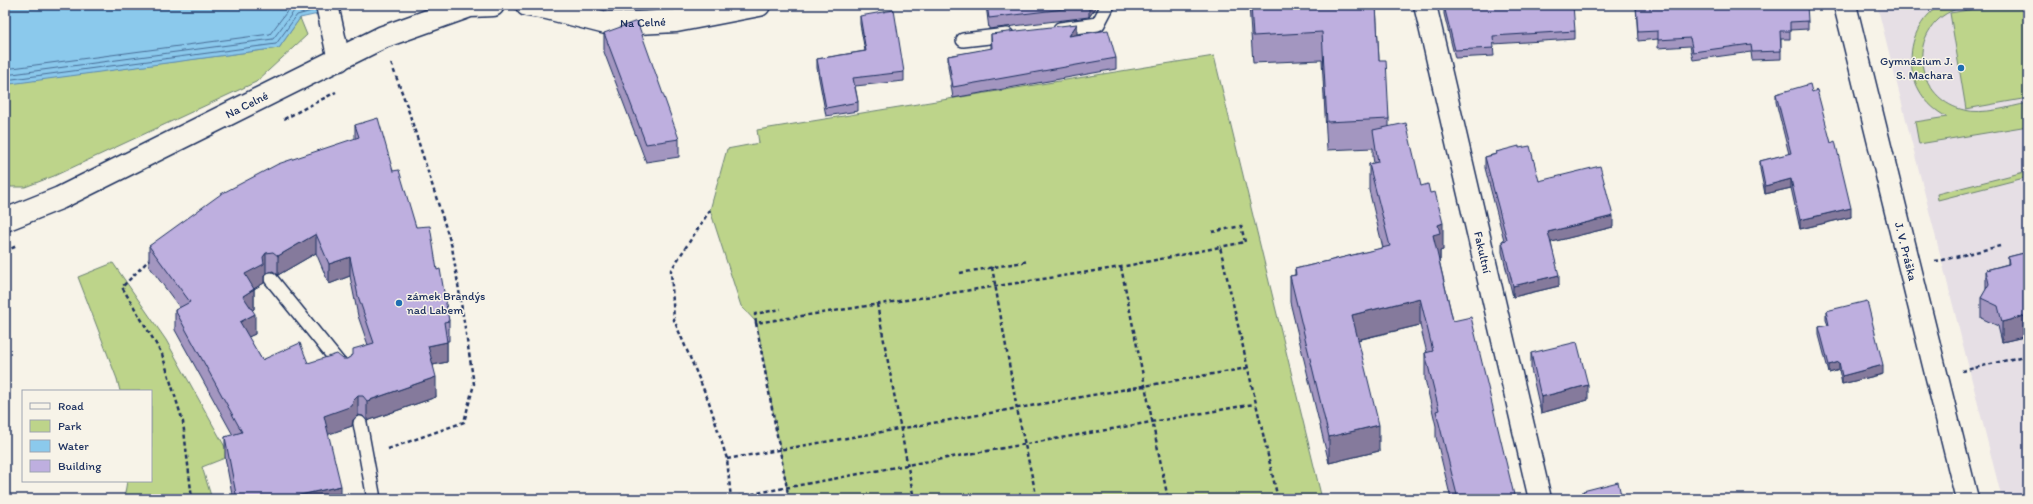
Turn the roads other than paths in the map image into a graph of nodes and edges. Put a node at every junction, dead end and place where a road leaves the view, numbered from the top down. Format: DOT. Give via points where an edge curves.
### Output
graph roads {
  1 [pos="493,5"];
  2 [pos="527,5"];
  3 [pos="759,5"];
  4 [pos="1108,5"];
  5 [pos="1425,5"];
  6 [pos="1845,5"];
  7 [pos="328,13"];
  8 [pos="1046,30"];
  9 [pos="1023,33"];
  10 [pos="963,40"];
  11 [pos="339,60"];
  12 [pos="5,220"];
  13 [pos="271,279"];
  14 [pos="346,370"];
  15 [pos="360,423"];
  16 [pos="374,499"];
  17 [pos="1540,499"];
  18 [pos="1967,499"];
  1 -- 11 [label="street, Na Celné" via="470,6 383,37"];
  2 -- 3 [label="street, Na Celné" via="606,23 637,23 676,21"];
  4 -- 8 [label="lane" via="1098,24"];
  5 -- 17 [label="street, Fakultní"];
  6 -- 18 [label="street, J. V. Práška"];
  7 -- 11 [label="street"];
  9 -- 10 [label="lane"];
  11 -- 12 [label="street, Na Celné" via="60,198"];
  13 -- 14 [label="lane"];
  15 -- 16 [label="lane"];
}
